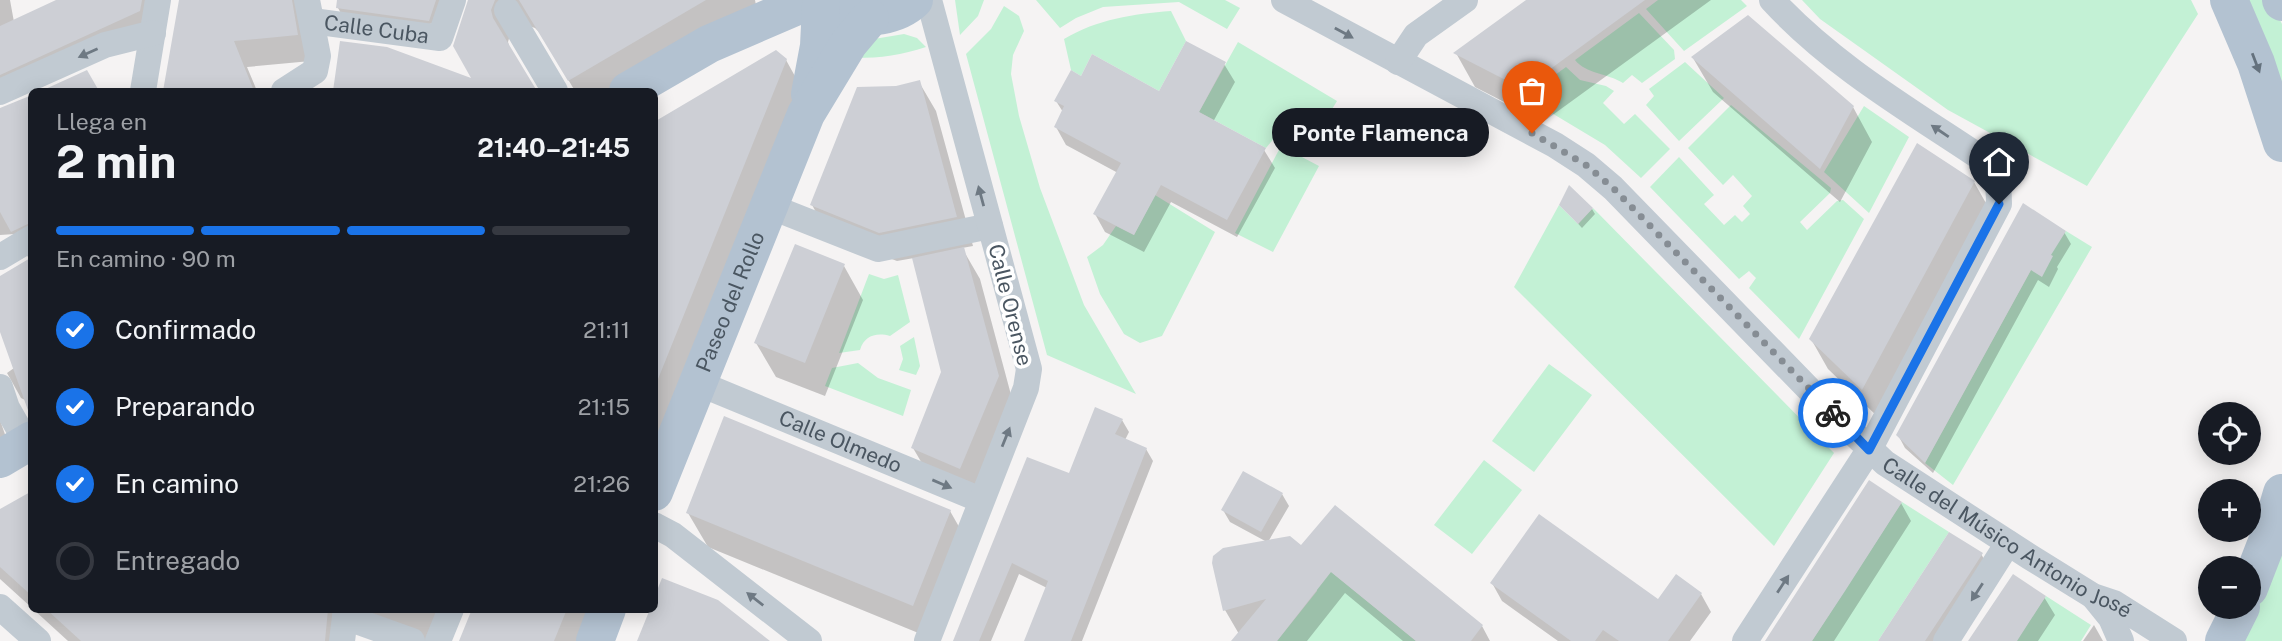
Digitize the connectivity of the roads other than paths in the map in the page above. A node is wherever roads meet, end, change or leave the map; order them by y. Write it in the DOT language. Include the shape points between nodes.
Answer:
graph roads {
  1 [pos="158,0"];
  2 [pos="453,0"];
  3 [pos="914,0"];
  4 [pos="929,0"];
  5 [pos="1284,0"];
  6 [pos="1465,0"];
  7 [pos="1772,0"];
  8 [pos="2229,0"];
  9 [pos="815,2"];
  10 [pos="767,7"];
  11 [pos="507,10"];
  12 [pos="310,11"];
  13 [pos="870,18"];
  14 [pos="153,33"];
  15 [pos="819,46"];
  16 [pos="1398,62"];
  17 [pos="144,88"];
  18 [pos="289,88"];
  19 [pos="553,88"];
  20 [pos="633,88"];
  21 [pos="0,92"];
  22 [pos="806,114"];
  23 [pos="2282,143"];
  24 [pos="769,206"];
  25 [pos="989,226"];
  26 [pos="28,240"];
  27 [pos="0,257"];
  28 [pos="698,383"];
  29 [pos="0,387"];
  30 [pos="19,447"];
  31 [pos="1869,450"];
  32 [pos="659,469"];
  33 [pos="2282,493"];
  34 [pos="981,500"];
  35 [pos="658,527"];
  36 [pos="2008,543"];
  37 [pos="2261,557"];
  38 [pos="2093,596"];
  39 [pos="0,607"];
  40 [pos="449,613"];
  41 [pos="606,613"];
  42 [pos="2235,619"];
  43 [pos="344,622"];
  44 [pos="38,641"];
  45 [pos="412,641"];
  46 [pos="438,641"];
  47 [pos="595,641"];
  48 [pos="808,641"];
  49 [pos="927,641"];
  50 [pos="1745,641"];
  51 [pos="1946,641"];
  52 [pos="2122,641"];
  53 [pos="2174,641"];
  54 [pos="2224,641"];
  1 -- 14 [label="street"];
  2 -- 12 [label="street, Calle Cuba" via="440,38"];
  3 -- 13 [label="main road"];
  25 -- 4 [label="street, Calle Orense, one-way"];
  5 -- 16 [label="street, Calle del Músico Antonio José, one-way"];
  6 -- 16 [label="street" via="1416,35"];
  31 -- 7 [label="street, one-way" via="1999,204 1999,188 1995,172 1978,156 1844,67"];
  8 -- 23 [label="main road, one-way" via="2256,62"];
  9 -- 10 [label="main road"];
  9 -- 13 [label="main road" via="845,15"];
  9 -- 15 [label="main road, Paseo del Rollo"];
  10 -- 15 [label="street" via="804,29"];
  10 -- 20 [label="main road"];
  11 -- 19 [label="street"];
  12 -- 18 [label="street" via="318,56 315,71"];
  13 -- 22 [label="main road, Paseo del Rollo" via="849,43"];
  14 -- 17 [label="street"];
  14 -- 21 [label="street, one-way" via="105,45"];
  15 -- 22 [label="main road, Paseo del Rollo"];
  16 -- 31 [label="street, Calle del Músico Antonio José" via="1586,165"];
  22 -- 24 [label="main road, Paseo del Rollo"];
  24 -- 25 [label="street" via="878,249"];
  24 -- 28 [label="main road, Paseo del Rollo"];
  34 -- 25 [label="street, Calle Orense, one-way" via="1026,388 1029,369"];
  26 -- 27 [label="street"];
  28 -- 32 [label="main road, Paseo del Rollo"];
  28 -- 34 [label="street, Calle Olmedo, one-way"];
  29 -- 30 [label="street"];
  31 -- 36 [label="street, Calle del Músico Antonio José"];
  50 -- 31 [label="street, one-way"];
  33 -- 37 [label="main road"];
  34 -- 49 [label="street, Calle Orense"];
  48 -- 35 [label="street, one-way"];
  36 -- 38 [label="street, Calle del Músico Antonio José"];
  36 -- 51 [label="street, one-way"];
  38 -- 52 [label="street"];
  38 -- 53 [label="street, Calle del Músico Antonio José" via="2114,603"];
  39 -- 44 [label="street"];
  40 -- 46 [label="street"];
  41 -- 47 [label="main road"];
  42 -- 54 [label="main road"];
  43 -- 45 [label="street"];
}
